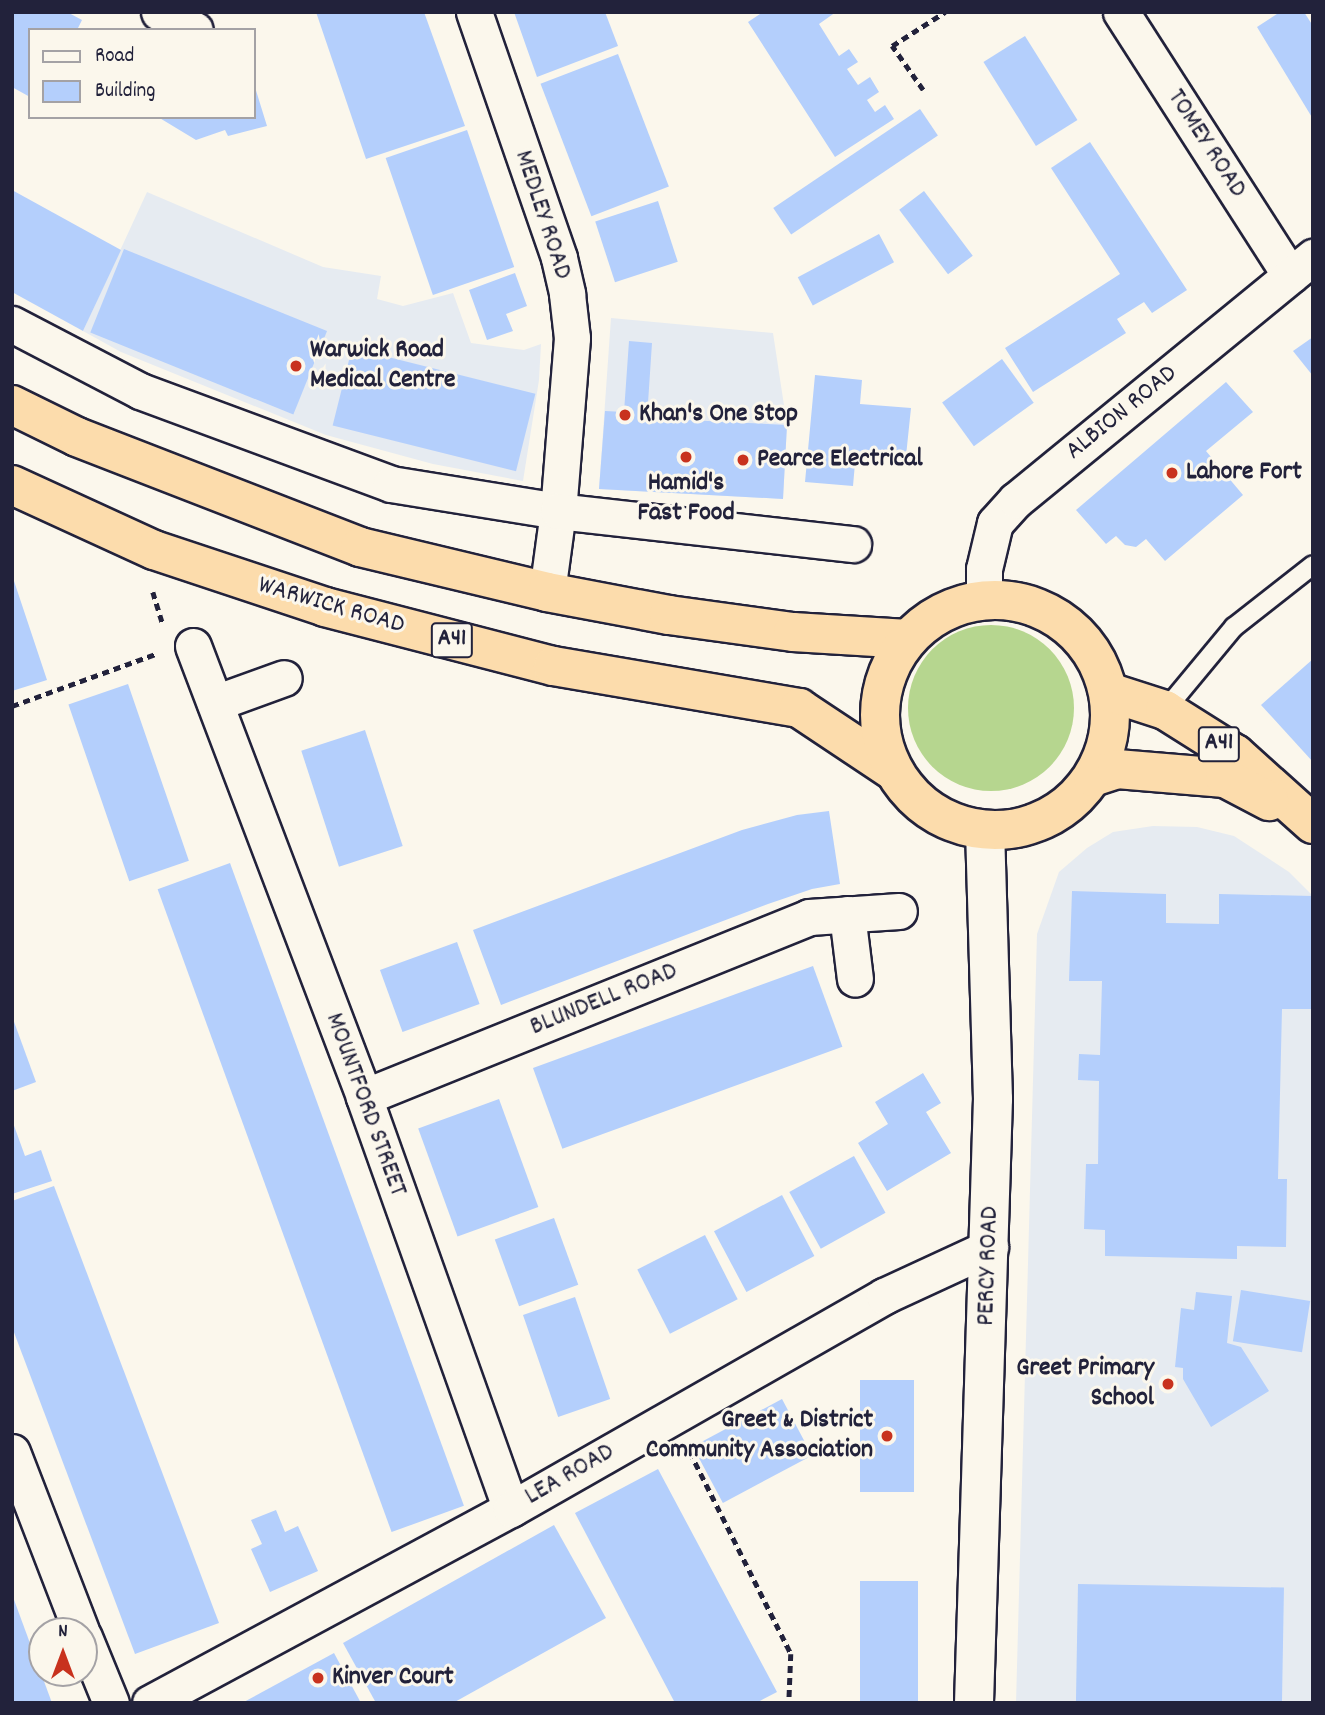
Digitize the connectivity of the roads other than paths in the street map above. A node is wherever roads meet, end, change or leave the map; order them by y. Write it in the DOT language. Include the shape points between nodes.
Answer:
graph roads {
  1 [pos="159,12"];
  2 [pos="474,12"];
  3 [pos="1121,12"];
  4 [pos="191,28"];
  5 [pos="1301,266"];
  6 [pos="12,324"];
  7 [pos="12,405"];
  8 [pos="12,485"];
  9 [pos="558,511"];
  10 [pos="853,544"];
  11 [pos="1313,565"];
  12 [pos="548,592"];
  13 [pos="984,599"];
  14 [pos="908,639"];
  15 [pos="180,641"];
  16 [pos="284,678"];
  17 [pos="1109,692"];
  18 [pos="215,703"];
  19 [pos="1166,710"];
  20 [pos="894,771"];
  21 [pos="1093,777"];
  22 [pos="1313,824"];
  23 [pos="985,830"];
  24 [pos="899,911"];
  25 [pos="847,914"];
  26 [pos="855,979"];
  27 [pos="363,1097"];
  28 [pos="990,1247"];
  29 [pos="12,1452"];
  30 [pos="511,1509"];
  31 [pos="76,1617"];
  32 [pos="98,1671"];
  33 [pos="111,1703"];
  34 [pos="150,1703"];
  35 [pos="974,1703"];
  1 -- 4 [label="street"];
  2 -- 9 [label="street, MEDLEY ROAD" via="559,258 567,294 572,338"];
  3 -- 5 [label="street, TOMEY ROAD"];
  5 -- 13 [label="street, ALBION ROAD" via="1016,500 995,523 984,569"];
  6 -- 9 [label="street" via="140,391 391,484"];
  7 -- 12 [label="highway" via="77,437 360,547"];
  8 -- 20 [label="highway, WARWICK ROAD / A41" via="154,550 325,607 553,666 799,708"];
  9 -- 10 [label="street"];
  9 -- 12 [label="street, MEDLEY ROAD"];
  11 -- 19 [label="lane" via="1234,628"];
  12 -- 14 [label="highway" via="793,632"];
  13 -- 14 [label="highway" via="931,618"];
  13 -- 17 [label="highway" via="1027,604 1069,625 1096,657"];
  14 -- 20 [label="highway" via="888,672 880,705 881,735"];
  15 -- 18 [label="street, MOUNTFORD STREET"];
  16 -- 18 [label="street"];
  17 -- 19 [label="highway, A41"];
  17 -- 21 [label="highway" via="1111,724"];
  18 -- 27 [label="street, MOUNTFORD STREET"];
  19 -- 22 [label="highway, A41" via="1235,754"];
  20 -- 23 [label="highway" via="917,800 936,814"];
  21 -- 22 [label="highway, A41" via="1117,769 1226,778"];
  21 -- 23 [label="highway" via="1054,815 1010,830"];
  23 -- 28 [label="street, PERCY ROAD" via="993,1099"];
  24 -- 25 [label="street, BLUNDELL ROAD"];
  25 -- 26 [label="street"];
  25 -- 27 [label="street, BLUNDELL ROAD" via="809,917"];
  27 -- 30 [label="street, MOUNTFORD STREET"];
  28 -- 30 [label="street, LEA ROAD" via="884,1296"];
  28 -- 35 [label="street, PERCY ROAD"];
  29 -- 31 [label="street"];
  30 -- 34 [label="street, LEA ROAD"];
  32 -- 33 [label="street"];
}
